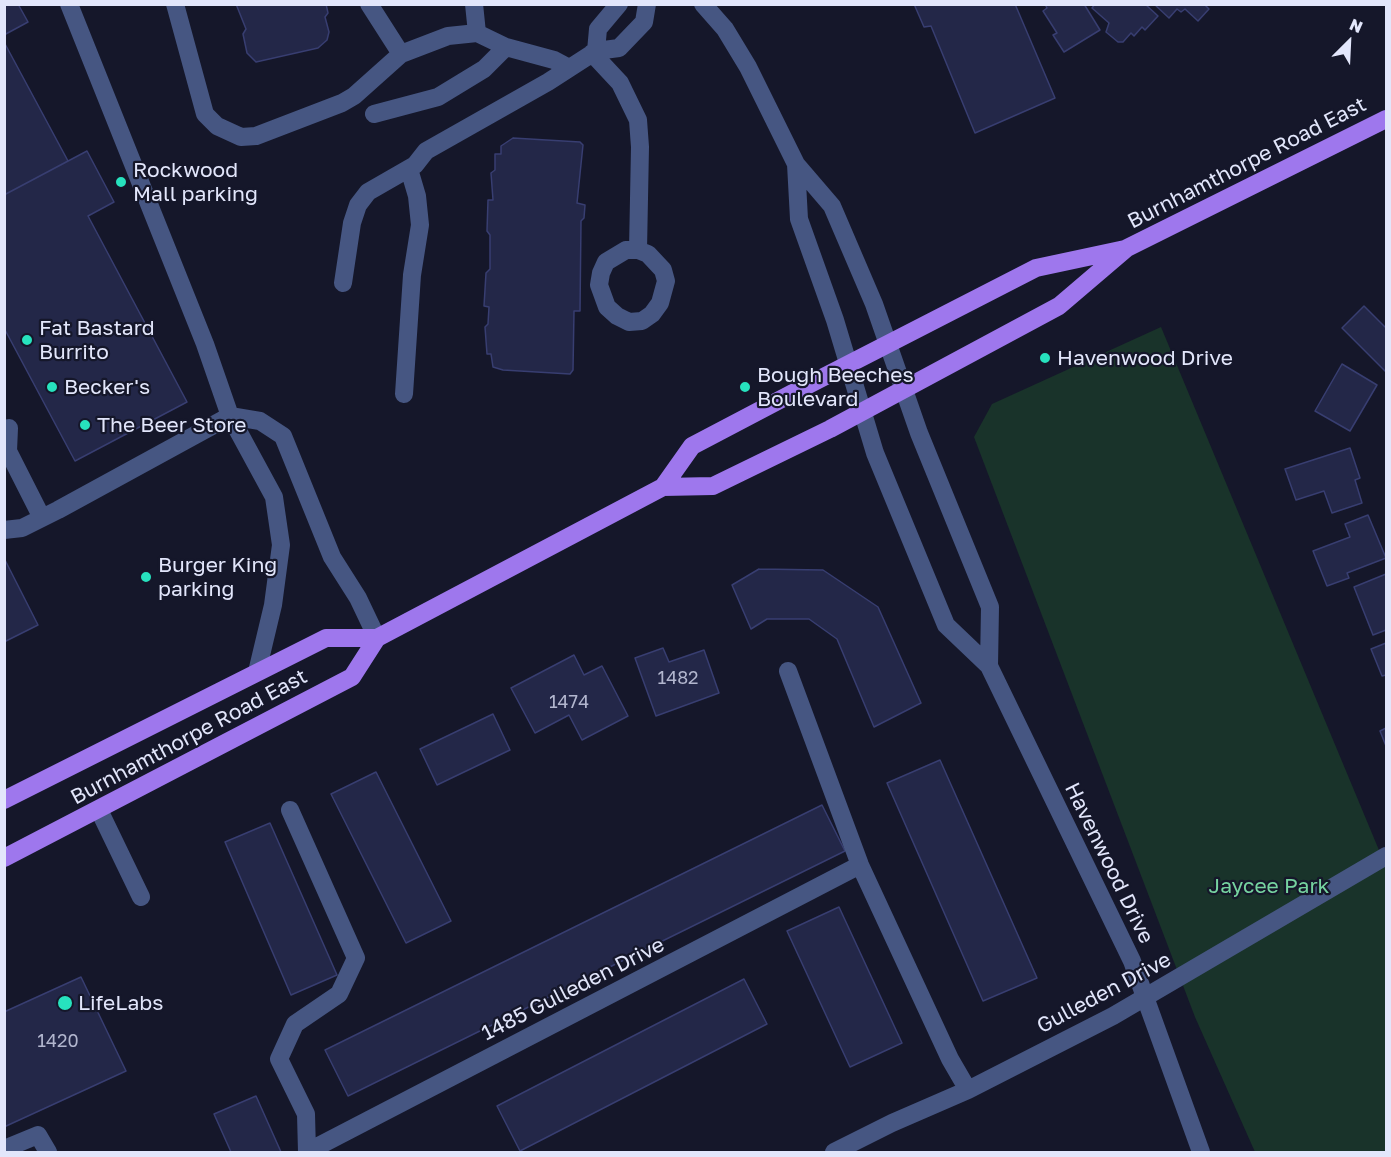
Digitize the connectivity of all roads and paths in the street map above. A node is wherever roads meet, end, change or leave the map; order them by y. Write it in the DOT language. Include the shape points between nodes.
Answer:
graph roads {
  1 [pos="69,4"];
  2 [pos="175,4"];
  3 [pos="369,4"];
  4 [pos="474,4"];
  5 [pos="619,4"];
  6 [pos="647,4"];
  7 [pos="704,4"];
  8 [pos="477,33"];
  9 [pos="506,47"];
  10 [pos="594,52"];
  11 [pos="401,54"];
  12 [pos="569,68"];
  13 [pos="374,114"];
  14 [pos="1386,119"];
  15 [pos="796,164"];
  16 [pos="409,169"];
  17 [pos="1127,248"];
  18 [pos="638,250"];
  19 [pos="343,283"];
  20 [pos="889,345"];
  21 [pos="849,364"];
  22 [pos="905,388"];
  23 [pos="404,394"];
  24 [pos="864,410"];
  25 [pos="230,416"];
  26 [pos="9,428"];
  27 [pos="6,452"];
  28 [pos="663,487"];
  29 [pos="42,518"];
  30 [pos="4,530"];
  31 [pos="377,638"];
  32 [pos="989,666"];
  33 [pos="788,671"];
  34 [pos="257,672"];
  35 [pos="4,800"];
  36 [pos="99,810"];
  37 [pos="290,810"];
  38 [pos="1386,856"];
  39 [pos="4,858"];
  40 [pos="861,865"];
  41 [pos="141,897"];
  42 [pos="1146,998"];
  43 [pos="968,1090"];
  44 [pos="4,1149"];
  45 [pos="48,1152"];
  46 [pos="307,1152"];
  47 [pos="834,1152"];
  48 [pos="1201,1152"];
  1 -- 25 [label="street"];
  2 -- 11 [label="street" via="205,114 217,126 241,137 256,136 348,99"];
  3 -- 11 [label="street"];
  4 -- 8 [label="street"];
  5 -- 10 [label="street" via="598,28"];
  6 -- 10 [label="street" via="644,22 619,48"];
  7 -- 15 [label="street" via="748,67"];
  8 -- 9 [label="street"];
  8 -- 11 [label="street" via="448,36"];
  9 -- 12 [label="street"];
  9 -- 13 [label="street" via="484,69 438,97"];
  10 -- 12 [label="street"];
  10 -- 18 [label="street" via="620,83 638,120"];
  12 -- 16 [label="street" via="426,151"];
  14 -- 17 [label="main road, Burnhamthorpe Road East"];
  15 -- 20 [label="street" via="832,206"];
  15 -- 21 [label="street" via="799,219"];
  16 -- 19 [label="street" via="368,192 358,206"];
  16 -- 23 [label="street" via="420,225 412,275"];
  17 -- 20 [label="main road, Burnhamthorpe Road East" via="1036,268"];
  17 -- 22 [label="main road, Burnhamthorpe Road East" via="1059,306"];
  20 -- 21 [label="main road, Burnhamthorpe Road East"];
  20 -- 22 [label="street"];
  21 -- 24 [label="street"];
  21 -- 28 [label="main road, Burnhamthorpe Road East" via="692,446"];
  22 -- 24 [label="main road, Burnhamthorpe Road East"];
  22 -- 32 [label="street, Havenwood Drive" via="919,433 990,607"];
  24 -- 28 [label="main road, Burnhamthorpe Road East" via="713,486"];
  24 -- 32 [label="street, Havenwood Drive" via="875,453 946,625"];
  25 -- 29 [label="street"];
  25 -- 31 [label="street" via="260,421 283,436 332,556"];
  25 -- 34 [label="street" via="274,497 281,544 273,605"];
  26 -- 27 [label="street"];
  27 -- 29 [label="street"];
  28 -- 31 [label="main road, Burnhamthorpe Road East"];
  29 -- 30 [label="street" via="22,528"];
  31 -- 34 [label="main road, Burnhamthorpe Road East" via="326,638"];
  31 -- 36 [label="main road, Burnhamthorpe Road East" via="352,677"];
  32 -- 42 [label="street, Havenwood Drive" via="1132,961"];
  33 -- 40 [label="street"];
  34 -- 35 [label="main road, Burnhamthorpe Road East"];
  36 -- 39 [label="main road, Burnhamthorpe Road East"];
  36 -- 41 [label="street"];
  37 -- 46 [label="street, 1485 Gulleden Drive" via="356,958 339,994 295,1024 279,1059 306,1113"];
  38 -- 42 [label="street, Gulleden Drive"];
  40 -- 43 [label="street"];
  40 -- 46 [label="street, 1485 Gulleden Drive"];
  42 -- 43 [label="street, Gulleden Drive"];
  42 -- 48 [label="street, Havenwood Drive"];
  43 -- 47 [label="street, Gulleden Drive"];
  44 -- 45 [label="street" via="38,1135"];
}
